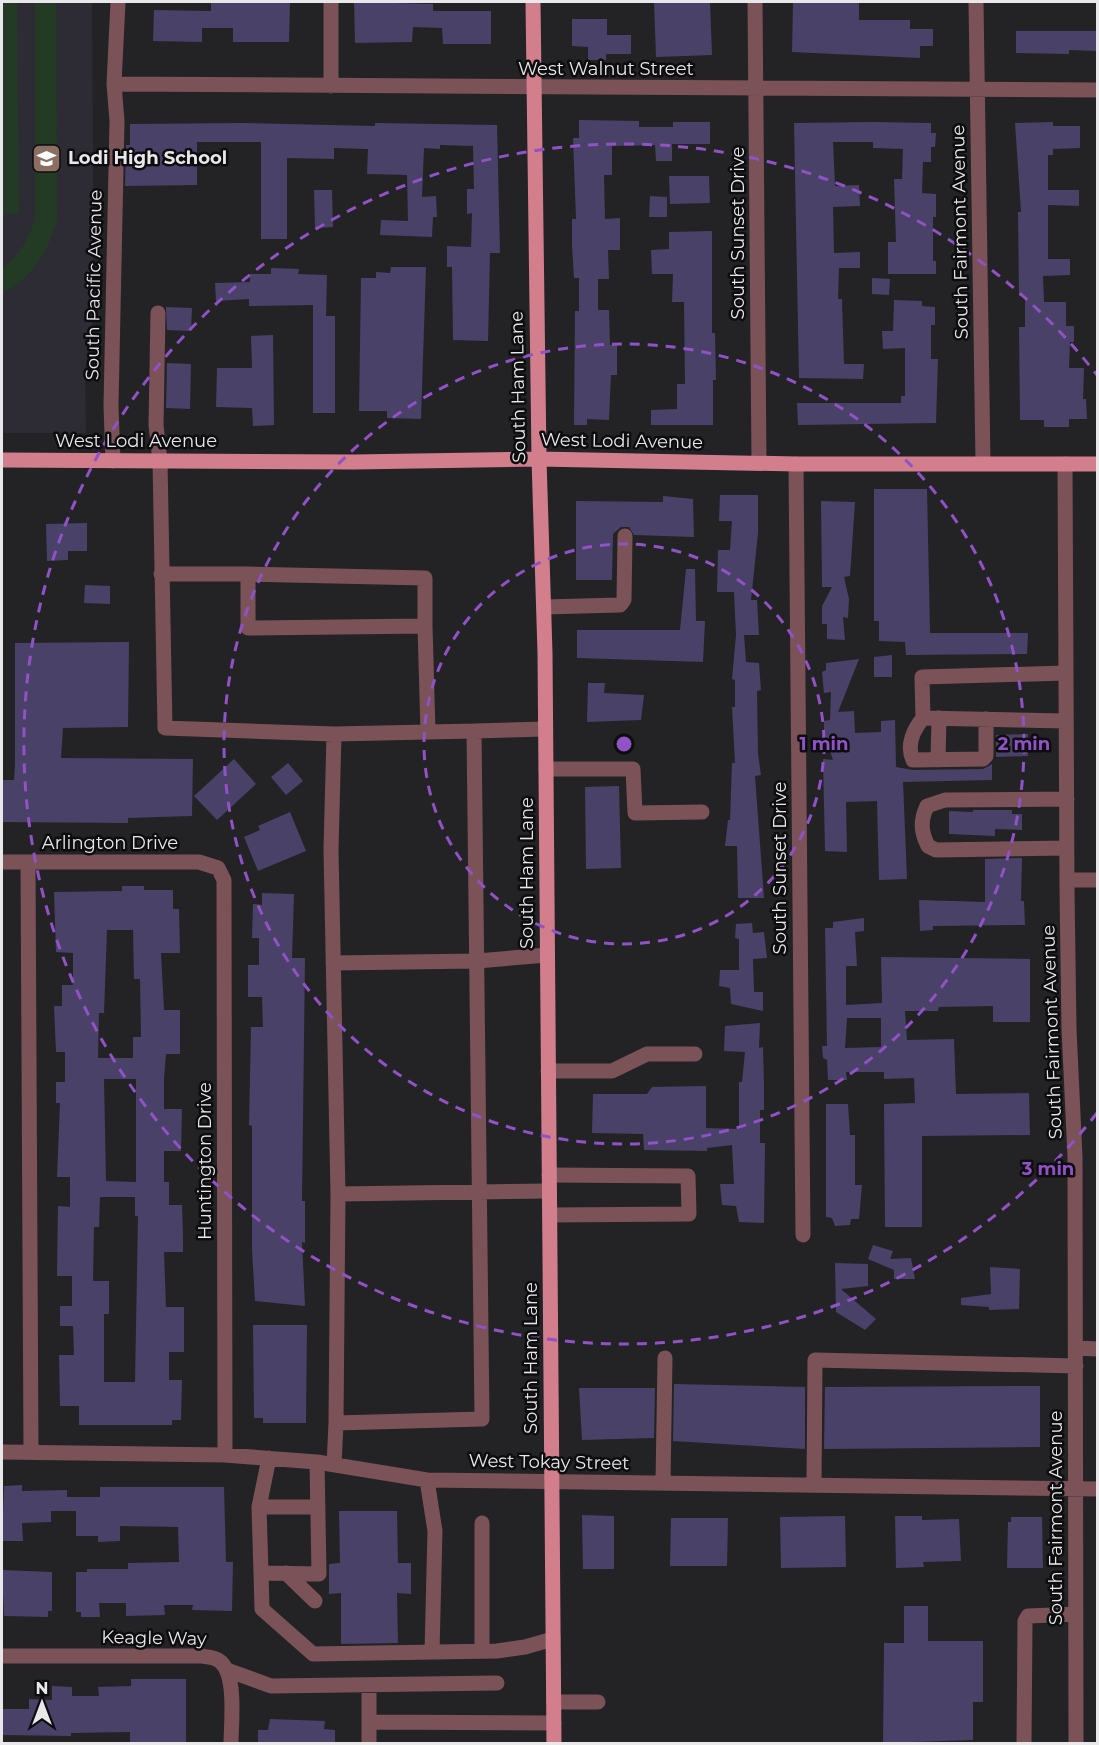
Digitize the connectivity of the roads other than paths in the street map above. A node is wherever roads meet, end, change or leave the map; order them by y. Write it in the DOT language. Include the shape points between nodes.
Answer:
graph roads {
  1 [pos="118,2"];
  2 [pos="331,2"];
  3 [pos="533,2"];
  4 [pos="755,2"];
  5 [pos="976,2"];
  6 [pos="114,84"];
  7 [pos="331,86"];
  8 [pos="532,88"];
  9 [pos="756,89"];
  10 [pos="977,89"];
  11 [pos="1098,90"];
  12 [pos="158,313"];
  13 [pos="539,459"];
  14 [pos="2,460"];
  15 [pos="112,461"];
  16 [pos="160,461"];
  17 [pos="983,463"];
  18 [pos="759,464"];
  19 [pos="796,464"];
  20 [pos="1065,464"];
  21 [pos="1098,464"];
  22 [pos="625,536"];
  23 [pos="161,574"];
  24 [pos="248,574"];
  25 [pos="544,607"];
  26 [pos="425,626"];
  27 [pos="1066,673"];
  28 [pos="923,717"];
  29 [pos="939,718"];
  30 [pos="986,719"];
  31 [pos="1066,721"];
  32 [pos="545,729"];
  33 [pos="474,731"];
  34 [pos="428,732"];
  35 [pos="334,734"];
  36 [pos="938,760"];
  37 [pos="546,769"];
  38 [pos="1067,799"];
  39 [pos="702,812"];
  40 [pos="1067,848"];
  41 [pos="2,862"];
  42 [pos="28,862"];
  43 [pos="218,868"];
  44 [pos="1067,880"];
  45 [pos="1098,880"];
  46 [pos="547,955"];
  47 [pos="477,961"];
  48 [pos="333,963"];
  49 [pos="695,1054"];
  50 [pos="548,1071"];
  51 [pos="549,1175"];
  52 [pos="549,1191"];
  53 [pos="479,1192"];
  54 [pos="338,1194"];
  55 [pos="550,1215"];
  56 [pos="803,1235"];
  57 [pos="1076,1348"];
  58 [pos="1098,1349"];
  59 [pos="665,1358"];
  60 [pos="1076,1366"];
  61 [pos="336,1423"];
  62 [pos="2,1452"];
  63 [pos="31,1452"];
  64 [pos="225,1455"];
  65 [pos="269,1458"];
  66 [pos="317,1462"];
  67 [pos="334,1465"];
  68 [pos="427,1480"];
  69 [pos="551,1482"];
  70 [pos="663,1483"];
  71 [pos="814,1485"];
  72 [pos="1076,1489"];
  73 [pos="1098,1489"];
  74 [pos="259,1507"];
  75 [pos="318,1507"];
  76 [pos="482,1523"];
  77 [pos="261,1573"];
  78 [pos="286,1573"];
  79 [pos="315,1601"];
  80 [pos="1076,1614"];
  81 [pos="553,1639"];
  82 [pos="489,1651"];
  83 [pos="432,1652"];
  84 [pos="2,1656"];
  85 [pos="227,1670"];
  86 [pos="497,1683"];
  87 [pos="369,1685"];
  88 [pos="554,1702"];
  89 [pos="598,1702"];
  90 [pos="369,1722"];
  91 [pos="554,1723"];
  92 [pos="231,1743"];
  93 [pos="369,1743"];
  94 [pos="554,1743"];
  95 [pos="1024,1743"];
  96 [pos="1076,1743"];
  1 -- 6 [label="street, South Pacific Avenue"];
  2 -- 7 [label="street"];
  3 -- 8 [label="main road, South Ham Lane"];
  4 -- 9 [label="street, South Sunset Drive"];
  5 -- 10 [label="street, South Fairmont Avenue"];
  6 -- 7 [label="street, West Walnut Street"];
  6 -- 15 [label="street, South Pacific Avenue" via="117,121"];
  7 -- 8 [label="street, West Walnut Street"];
  8 -- 9 [label="street, West Walnut Street"];
  8 -- 13 [label="main road, South Ham Lane"];
  9 -- 10 [label="street, West Walnut Street"];
  9 -- 18 [label="street, South Sunset Drive"];
  10 -- 11 [label="street, West Walnut Street"];
  10 -- 17 [label="street, South Fairmont Avenue"];
  12 -- 16 [label="street" via="156,425"];
  13 -- 16 [label="main road, West Lodi Avenue"];
  13 -- 18 [label="main road, West Lodi Avenue"];
  13 -- 25 [label="main road, South Ham Lane"];
  14 -- 15 [label="main road, West Lodi Avenue"];
  15 -- 16 [label="main road, West Lodi Avenue"];
  16 -- 23 [label="street"];
  17 -- 19 [label="main road, West Lodi Avenue"];
  17 -- 20 [label="main road, West Lodi Avenue"];
  18 -- 19 [label="main road, West Lodi Avenue"];
  19 -- 56 [label="street, South Sunset Drive"];
  20 -- 21 [label="main road, West Lodi Avenue"];
  20 -- 27 [label="street, South Fairmont Avenue"];
  22 -- 25 [label="street" via="624,600 620,605"];
  23 -- 24 [label="street"];
  23 -- 35 [label="street" via="165,728"];
  24 -- 26 [label="street" via="425,578"];
  24 -- 26 [label="street" via="248,628"];
  25 -- 32 [label="main road, South Ham Lane"];
  26 -- 34 [label="street"];
  27 -- 28 [label="street" via="922,677"];
  27 -- 31 [label="street, South Fairmont Avenue"];
  28 -- 29 [label="street"];
  28 -- 36 [label="street" via="914,730 911,754 914,760"];
  29 -- 30 [label="street"];
  29 -- 36 [label="street"];
  30 -- 31 [label="street"];
  30 -- 36 [label="street" via="983,759"];
  31 -- 38 [label="street, South Fairmont Avenue"];
  32 -- 33 [label="street"];
  32 -- 37 [label="main road, South Ham Lane"];
  33 -- 34 [label="street"];
  33 -- 47 [label="street"];
  34 -- 35 [label="street"];
  35 -- 48 [label="street"];
  37 -- 39 [label="street" via="633,769 635,813"];
  37 -- 46 [label="main road, South Ham Lane"];
  38 -- 40 [label="street, South Fairmont Avenue"];
  38 -- 40 [label="street" via="945,800 927,806 922,816 922,833 928,846 936,850"];
  40 -- 44 [label="street, South Fairmont Avenue"];
  41 -- 42 [label="street, Arlington Drive"];
  42 -- 43 [label="street, Arlington Drive" via="199,862"];
  42 -- 63 [label="street"];
  43 -- 64 [label="street, Huntington Drive" via="224,880"];
  44 -- 45 [label="street"];
  44 -- 57 [label="street, South Fairmont Avenue"];
  46 -- 47 [label="street"];
  46 -- 50 [label="main road, South Ham Lane"];
  47 -- 48 [label="street"];
  47 -- 53 [label="street"];
  48 -- 54 [label="street"];
  49 -- 50 [label="street" via="647,1054 612,1071"];
  50 -- 51 [label="main road, South Ham Lane"];
  51 -- 52 [label="main road, South Ham Lane"];
  51 -- 55 [label="street" via="688,1176 689,1214"];
  52 -- 53 [label="street"];
  52 -- 55 [label="main road, South Ham Lane"];
  53 -- 54 [label="street"];
  53 -- 61 [label="street" via="482,1419"];
  54 -- 61 [label="street"];
  55 -- 69 [label="main road, South Ham Lane"];
  57 -- 58 [label="street"];
  57 -- 60 [label="street, South Fairmont Avenue"];
  59 -- 70 [label="street"];
  60 -- 71 [label="street" via="815,1360"];
  60 -- 72 [label="street, South Fairmont Avenue"];
  61 -- 67 [label="street"];
  62 -- 63 [label="street, West Tokay Street"];
  63 -- 64 [label="street, West Tokay Street"];
  64 -- 65 [label="street, West Tokay Street"];
  65 -- 66 [label="street, West Tokay Street"];
  65 -- 74 [label="street"];
  66 -- 67 [label="street, West Tokay Street"];
  66 -- 75 [label="street"];
  67 -- 68 [label="street, West Tokay Street"];
  68 -- 69 [label="street, West Tokay Street"];
  68 -- 83 [label="street" via="435,1531"];
  69 -- 70 [label="street, West Tokay Street"];
  69 -- 81 [label="main road, South Ham Lane"];
  70 -- 71 [label="street, West Tokay Street"];
  71 -- 72 [label="street, West Tokay Street"];
  72 -- 73 [label="street, West Tokay Street"];
  72 -- 80 [label="street, South Fairmont Avenue"];
  74 -- 75 [label="street"];
  74 -- 77 [label="street"];
  75 -- 78 [label="street" via="319,1574"];
  76 -- 82 [label="street"];
  77 -- 78 [label="street"];
  77 -- 83 [label="street" via="262,1610 313,1654"];
  78 -- 79 [label="street"];
  80 -- 95 [label="street" via="1028,1616 1025,1621"];
  80 -- 96 [label="street, South Fairmont Avenue"];
  81 -- 82 [label="street"];
  81 -- 88 [label="main road, South Ham Lane"];
  82 -- 83 [label="street"];
  84 -- 85 [label="street, Keagle Way" via="202,1656 217,1659"];
  85 -- 87 [label="street, Keagle Way" via="271,1686"];
  85 -- 92 [label="street" via="231,1687"];
  86 -- 87 [label="street, Keagle Way"];
  87 -- 90 [label="street"];
  88 -- 89 [label="street"];
  88 -- 91 [label="main road, South Ham Lane"];
  90 -- 91 [label="street"];
  90 -- 93 [label="street"];
  91 -- 94 [label="main road, South Ham Lane"];
}
